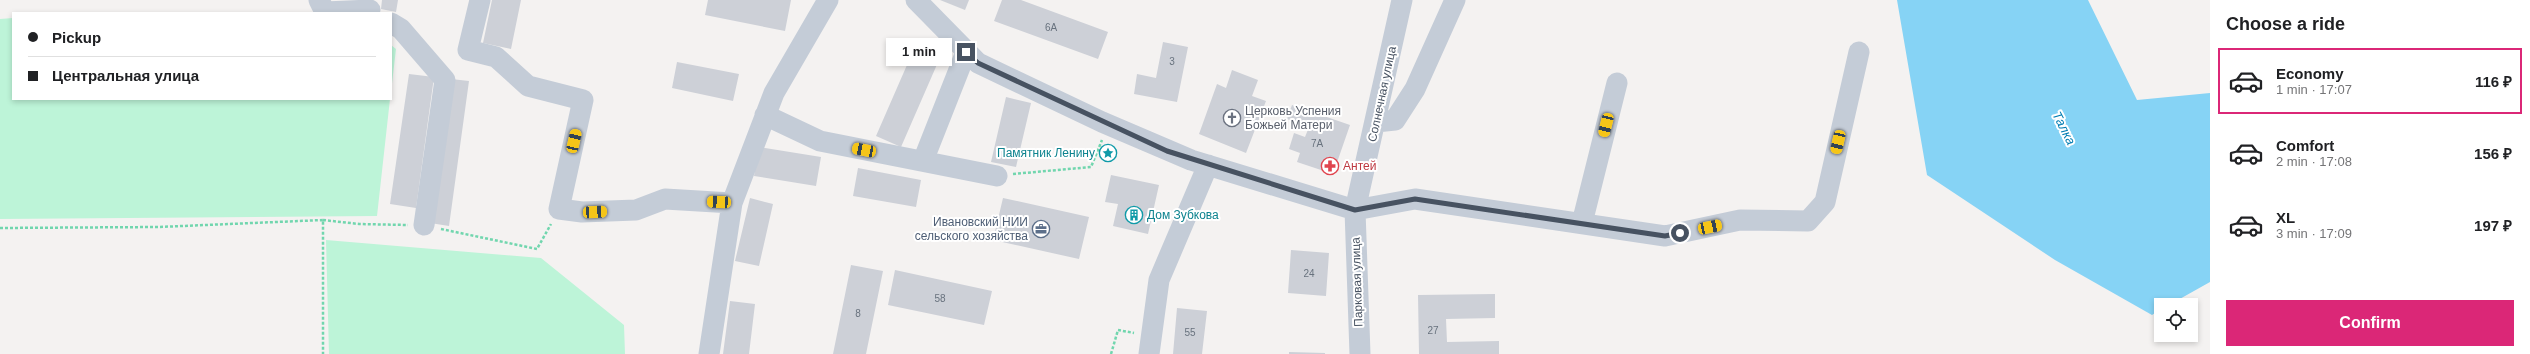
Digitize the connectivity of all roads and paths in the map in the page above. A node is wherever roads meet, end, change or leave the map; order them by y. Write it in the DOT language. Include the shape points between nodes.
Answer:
graph roads {
  1 [pos="319,0"];
  2 [pos="480,0"];
  3 [pos="828,0"];
  4 [pos="916,0"];
  5 [pos="1402,0"];
  6 [pos="1455,0"];
  7 [pos="372,8"];
  8 [pos="392,24"];
  9 [pos="966,52"];
  10 [pos="1859,52"];
  11 [pos="1617,83"];
  12 [pos="765,115"];
  13 [pos="1376,122"];
  14 [pos="1109,125"];
  15 [pos="924,161"];
  16 [pos="1208,165"];
  17 [pos="997,176"];
  18 [pos="732,203"];
  19 [pos="559,209"];
  20 [pos="1355,210"];
  21 [pos="323,220"];
  22 [pos="1582,223"];
  23 [pos="424,225"];
  24 [pos="0,228"];
  25 [pos="323,354"];
  26 [pos="709,354"];
  27 [pos="1149,354"];
  28 [pos="1360,354"];
  1 -- 7 [label="street" via="324,12"];
  2 -- 19 [label="street" via="468,50 496,57 528,86 583,100"];
  3 -- 12 [label="street" via="774,93"];
  4 -- 9 [label="street"];
  5 -- 13 [label="street, Солнечная улица"];
  6 -- 13 [label="street" via="1415,89 1396,120"];
  8 -- 23 [label="street" via="401,29 444,80"];
  9 -- 14 [label="street" via="978,63"];
  9 -- 15 [label="street"];
  10 -- 22 [label="street" via="1825,202 1808,221 1740,220 1665,236"];
  11 -- 22 [label="street"];
  12 -- 15 [label="street" via="820,141"];
  12 -- 18 [label="street"];
  13 -- 20 [label="street, Солнечная улица"];
  14 -- 16 [label="street" via="1167,151"];
  14 -- 17 [label="path" via="1091,167"];
  15 -- 17 [label="street"];
  16 -- 20 [label="street"];
  16 -- 27 [label="street" via="1159,280"];
  18 -- 19 [label="street" via="665,199 636,210 582,212"];
  18 -- 26 [label="street"];
  19 -- 23 [label="path" via="537,249"];
  20 -- 22 [label="street" via="1415,199"];
  20 -- 28 [label="street, Парковая улица"];
  21 -- 23 [label="path" via="359,224"];
  21 -- 24 [label="path" via="159,227"];
  21 -- 25 [label="path"];
}
